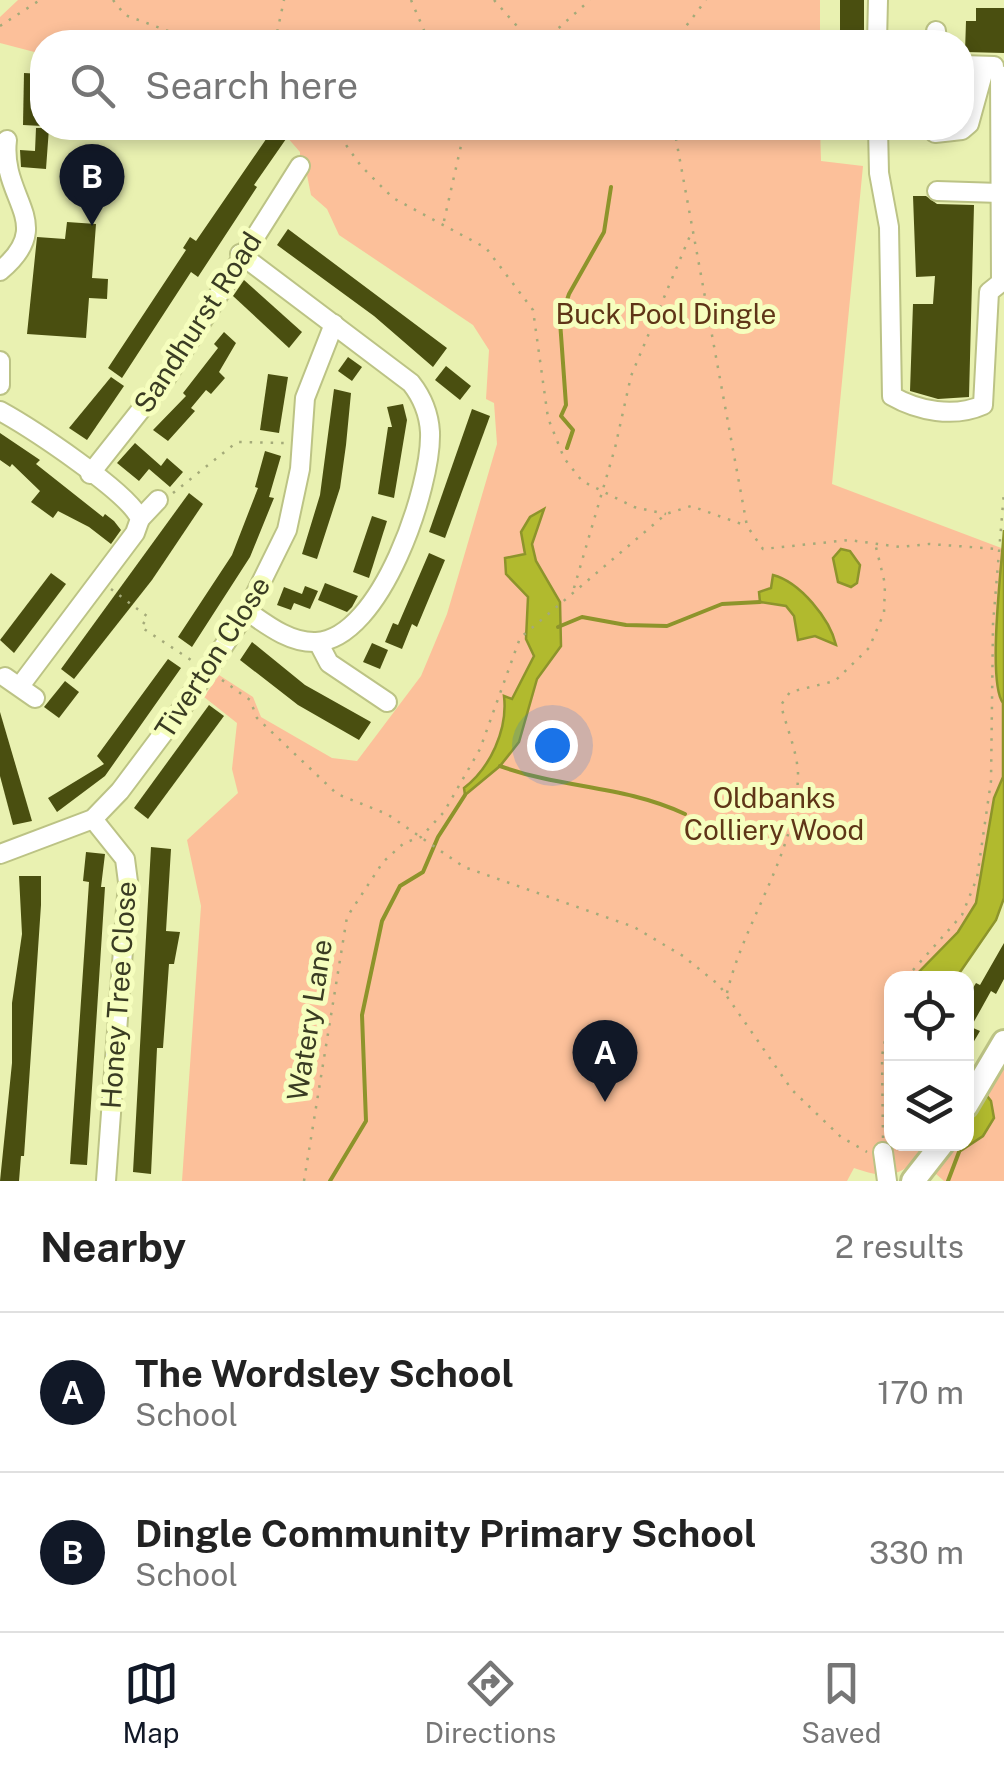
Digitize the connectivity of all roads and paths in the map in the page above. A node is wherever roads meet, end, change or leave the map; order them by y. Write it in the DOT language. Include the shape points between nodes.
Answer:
graph roads {
  1 [pos="40,0"];
  2 [pos="113,0"];
  3 [pos="284,0"];
  4 [pos="411,0"];
  5 [pos="494,0"];
  6 [pos="590,0"];
  7 [pos="706,0"];
  8 [pos="878,0"];
  9 [pos="0,26"];
  10 [pos="166,30"];
  11 [pos="278,30"];
  12 [pos="424,30"];
  13 [pos="520,30"];
  14 [pos="556,30"];
  15 [pos="683,30"];
  16 [pos="878,30"];
  17 [pos="996,69"];
  18 [pos="974,112"];
  19 [pos="7,140"];
  20 [pos="343,140"];
  21 [pos="462,140"];
  22 [pos="675,140"];
  23 [pos="878,140"];
  24 [pos="300,166"];
  25 [pos="937,190"];
  26 [pos="1000,193"];
  27 [pos="443,223"];
  28 [pos="693,228"];
  29 [pos="240,254"];
  30 [pos="0,271"];
  31 [pos="1002,280"];
  32 [pos="334,324"];
  33 [pos="0,361"];
  34 [pos="0,385"];
  35 [pos="0,411"];
  36 [pos="302,444"];
  37 [pos="90,474"];
  38 [pos="602,493"];
  39 [pos="1004,496"];
  40 [pos="158,500"];
  41 [pos="666,514"];
  42 [pos="140,520"];
  43 [pos="747,526"];
  44 [pos="875,544"];
  45 [pos="998,549"];
  46 [pos="100,580"];
  47 [pos="573,589"];
  48 [pos="247,611"];
  49 [pos="318,642"];
  50 [pos="188,658"];
  51 [pos="208,671"];
  52 [pos="20,687"];
  53 [pos="385,695"];
  54 [pos="93,819"];
  55 [pos="420,837"];
  56 [pos="0,854"];
  57 [pos="912,971"];
  58 [pos="727,995"];
  59 [pos="1004,1042"];
  60 [pos="884,1046"];
  61 [pos="974,1093"];
  62 [pos="937,1151"];
  63 [pos="883,1152"];
  64 [pos="918,1179"];
  65 [pos="106,1181"];
  66 [pos="304,1181"];
  67 [pos="887,1181"];
  1 -- 9 [label="path"];
  2 -- 10 [label="path" via="124,14"];
  3 -- 11 [label="path"];
  4 -- 12 [label="path"];
  5 -- 13 [label="path"];
  6 -- 14 [label="path"];
  7 -- 15 [label="path"];
  8 -- 16 [label="street"];
  17 -- 18 [label="street"];
  17 -- 26 [label="street"];
  19 -- 30 [label="street" via="2,177 26,236 21,254"];
  20 -- 27 [label="path" via="393,198"];
  21 -- 27 [label="path"];
  22 -- 28 [label="path"];
  23 -- 31 [label="street" via="890,241 892,396 938,411 982,405 989,292"];
  24 -- 29 [label="street, Sandhurst Road"];
  25 -- 26 [label="street"];
  26 -- 31 [label="street"];
  27 -- 38 [label="path" via="486,248 533,310 553,432 582,481"];
  28 -- 38 [label="path" via="631,376"];
  28 -- 43 [label="path"];
  29 -- 32 [label="street"];
  29 -- 37 [label="street, Sandhurst Road" via="166,378"];
  32 -- 36 [label="street, Tiverton Close" via="310,379"];
  32 -- 49 [label="street" via="418,391 430,447 377,601 351,628"];
  33 -- 34 [label="street"];
  35 -- 37 [label="street"];
  36 -- 40 [label="path" via="236,442 184,480 165,503"];
  36 -- 48 [label="street, Tiverton Close" via="287,530"];
  37 -- 42 [label="street"];
  38 -- 41 [label="path"];
  38 -- 47 [label="path"];
  39 -- 45 [label="path"];
  40 -- 42 [label="street"];
  41 -- 43 [label="path" via="690,506"];
  41 -- 47 [label="path, Watery Lane"];
  42 -- 46 [label="street"];
  43 -- 44 [label="path" via="763,549 848,540"];
  44 -- 45 [label="path"];
  44 -- 58 [label="path" via="884,614 869,648 835,681 790,692 781,705 798,770 794,804"];
  45 -- 57 [label="path" via="991,781 977,878 962,915"];
  46 -- 50 [label="path" via="148,617 141,628"];
  46 -- 52 [label="street"];
  47 -- 55 [label="path, Watery Lane" via="520,638 480,749 444,812"];
  48 -- 49 [label="street" via="277,631"];
  48 -- 51 [label="street, Tiverton Close"];
  49 -- 53 [label="street" via="328,663"];
  51 -- 54 [label="street, Tiverton Close"];
  51 -- 55 [label="path" via="250,700 257,718 337,794 387,814"];
  54 -- 56 [label="street, Tiverton Close"];
  54 -- 65 [label="street, Honey Tree Close" via="124,859 128,882"];
  55 -- 58 [label="path" via="464,868 634,927 684,956"];
  55 -- 66 [label="path, Watery Lane" via="382,862 347,918"];
  58 -- 63 [label="path" via="792,1090 841,1137 870,1154"];
  59 -- 61 [label="main road"];
  60 -- 63 [label="path"];
  62 -- 64 [label="main road"];
  63 -- 67 [label="street"];
}
